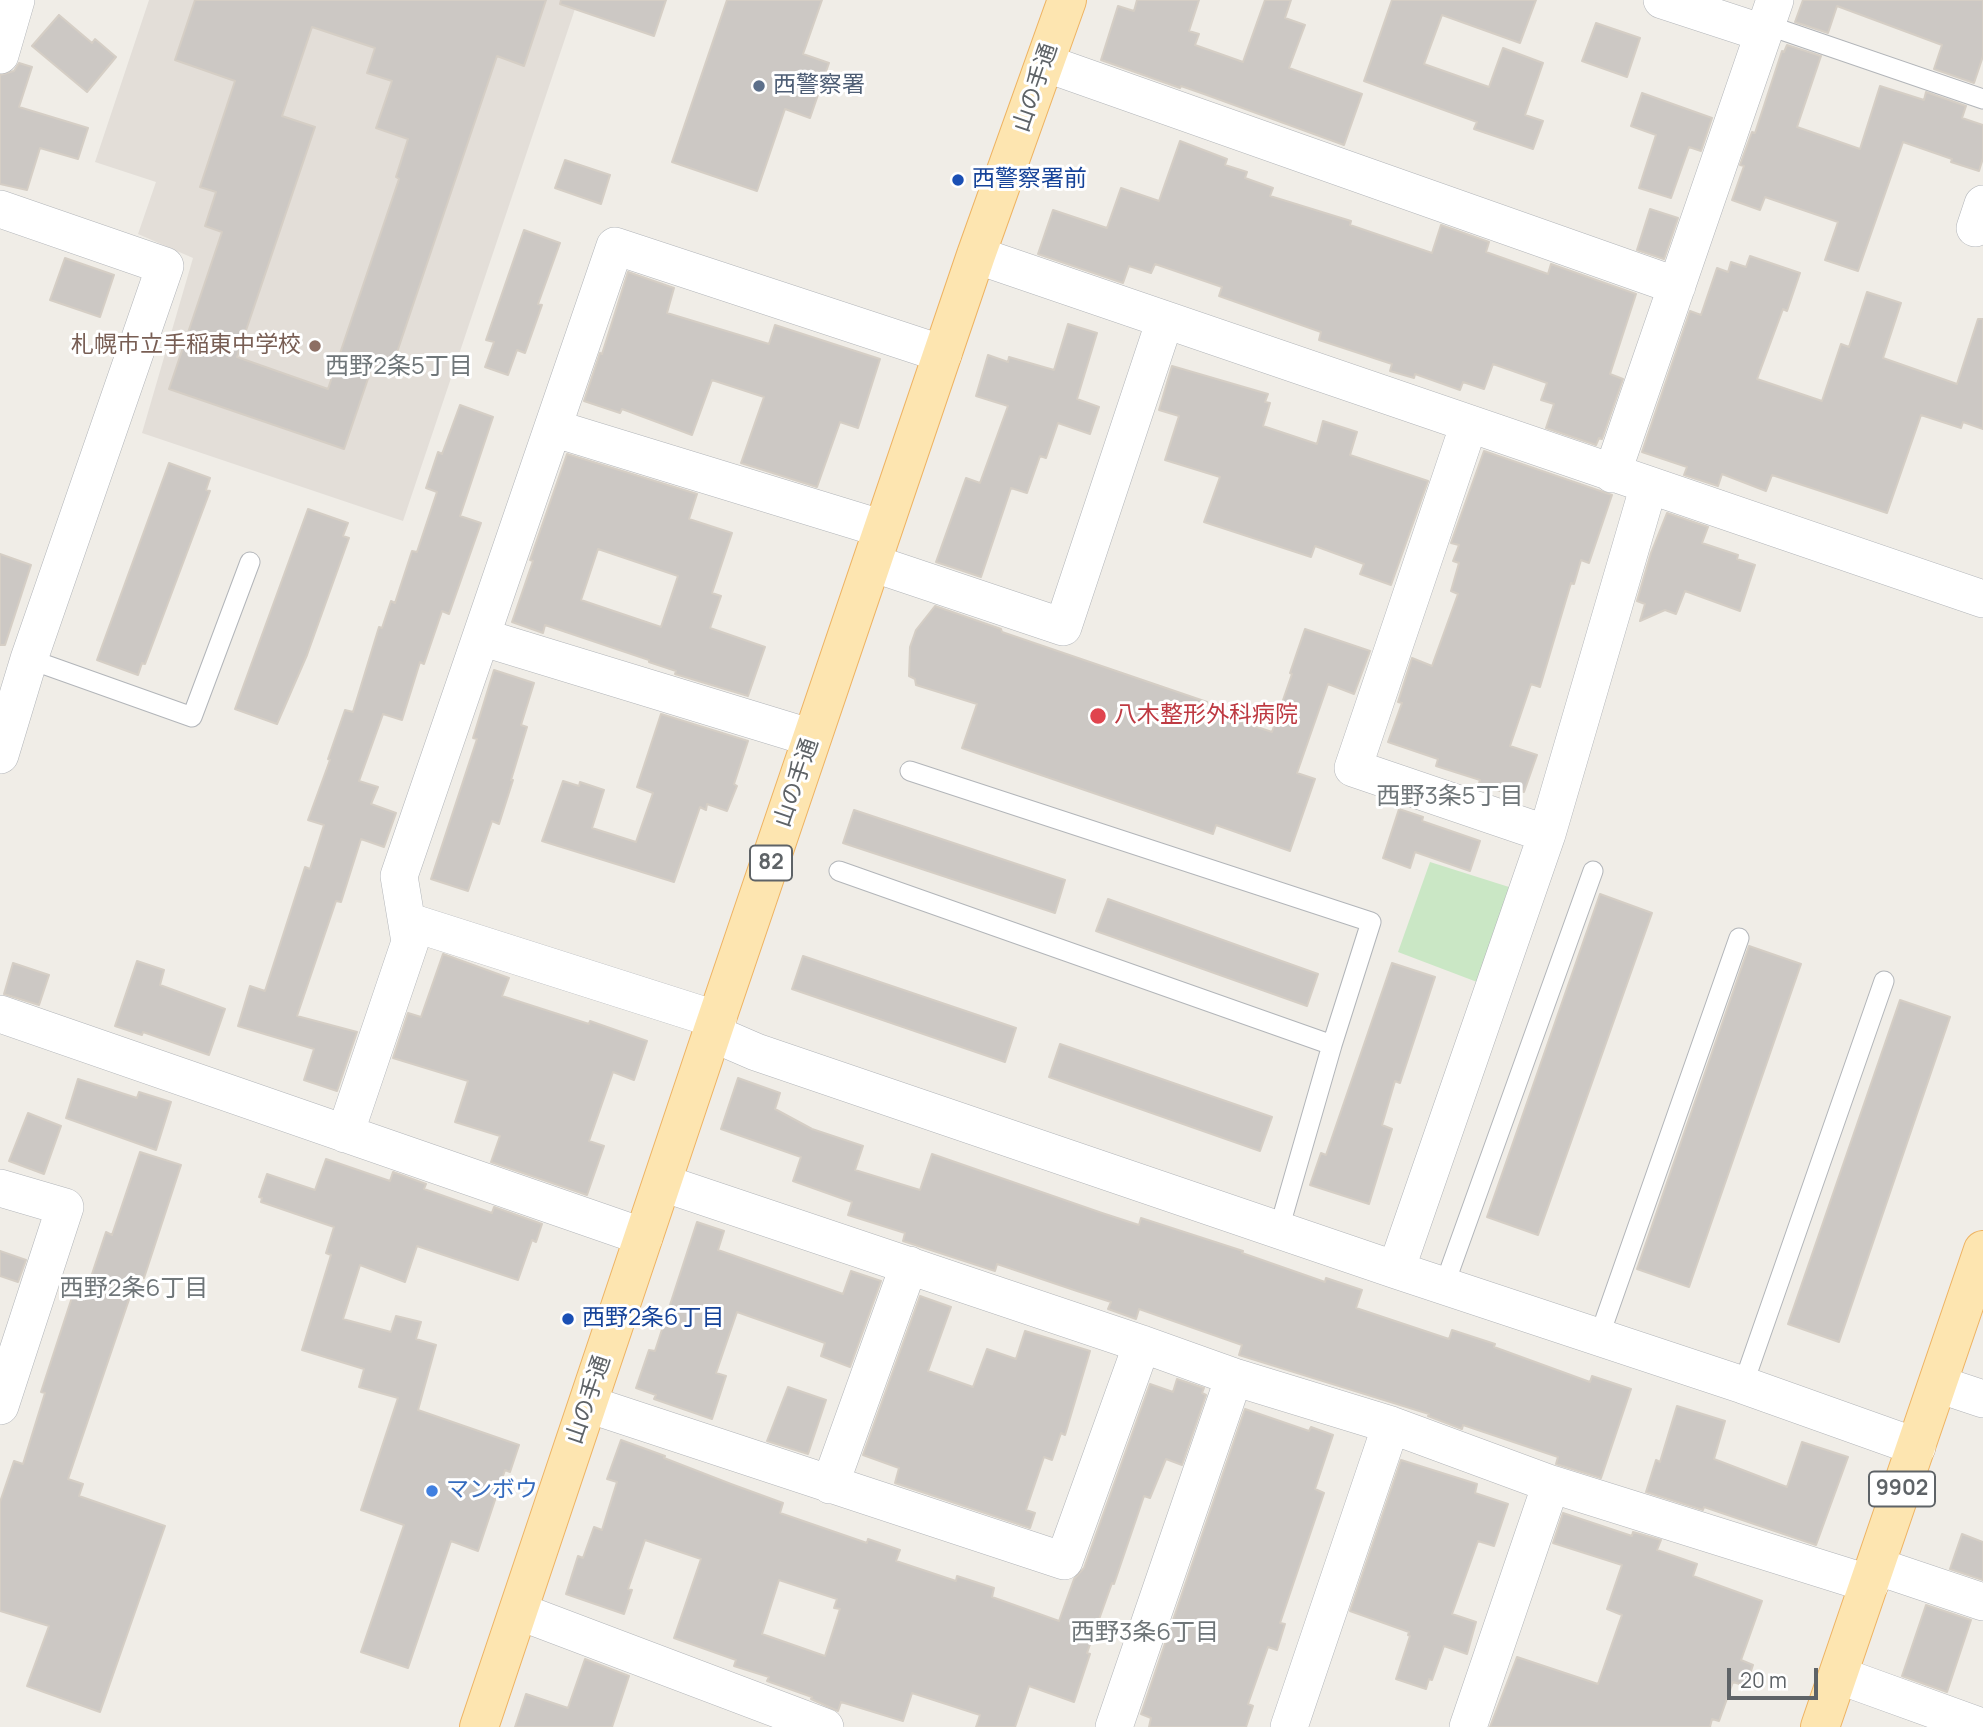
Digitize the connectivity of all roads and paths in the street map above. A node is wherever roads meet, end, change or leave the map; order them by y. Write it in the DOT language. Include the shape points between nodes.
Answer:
graph roads {
  1 [pos="16,0"];
  2 [pos="1065,0"];
  3 [pos="1662,0"];
  4 [pos="1768,19"];
  5 [pos="0,55"];
  6 [pos="1045,62"];
  7 [pos="1983,99"];
  8 [pos="0,209"];
  9 [pos="976,256"];
  10 [pos="1677,286"];
  11 [pos="1165,320"];
  12 [pos="943,354"];
  13 [pos="1469,424"];
  14 [pos="553,428"];
  15 [pos="1612,474"];
  16 [pos="1649,485"];
  17 [pos="878,546"];
  18 [pos="250,562"];
  19 [pos="1983,600"];
  20 [pos="481,637"];
  21 [pos="29,659"];
  22 [pos="813,738"];
  23 [pos="0,755"];
  24 [pos="910,771"];
  25 [pos="1547,834"];
  26 [pos="1593,870"];
  27 [pos="839,871"];
  28 [pos="407,921"];
  29 [pos="1739,938"];
  30 [pos="1884,981"];
  31 [pos="0,1014"];
  32 [pos="715,1027"];
  33 [pos="1332,1045"];
  34 [pos="345,1134"];
  35 [pos="663,1183"];
  36 [pos="0,1188"];
  37 [pos="1279,1229"];
  38 [pos="644,1237"];
  39 [pos="1983,1250"];
  40 [pos="909,1265"];
  41 [pos="1395,1270"];
  42 [pos="1444,1286"];
  43 [pos="1599,1337"];
  44 [pos="1142,1344"];
  45 [pos="1234,1377"];
  46 [pos="1938,1384"];
  47 [pos="1742,1385"];
  48 [pos="1983,1399"];
  49 [pos="588,1404"];
  50 [pos="0,1406"];
  51 [pos="1391,1425"];
  52 [pos="1917,1447"];
  53 [pos="1551,1484"];
  54 [pos="830,1485"];
  55 [pos="1873,1575"];
  56 [pos="1983,1602"];
  57 [pos="518,1611"];
  58 [pos="1838,1675"];
  59 [pos="479,1727"];
  60 [pos="825,1727"];
  61 [pos="1114,1727"];
  62 [pos="1289,1727"];
  63 [pos="1468,1727"];
  64 [pos="1820,1727"];
  65 [pos="1982,1727"];
  1 -- 5 [label="street"];
  2 -- 6 [label="main road, 山の手通 / 82"];
  3 -- 4 [label="street"];
  4 -- 7 [label="lane"];
  4 -- 10 [label="street"];
  6 -- 9 [label="main road, 山の手通 / 82"];
  6 -- 10 [label="street"];
  8 -- 21 [label="street" via="165,266"];
  9 -- 11 [label="street"];
  9 -- 12 [label="main road, 山の手通 / 82"];
  10 -- 15 [label="street"];
  11 -- 13 [label="street"];
  11 -- 17 [label="street" via="1063,627"];
  12 -- 14 [label="street" via="615,246"];
  12 -- 17 [label="main road, 山の手通 / 82"];
  13 -- 15 [label="street"];
  13 -- 25 [label="street" via="1353,768"];
  14 -- 17 [label="street"];
  14 -- 20 [label="street"];
  15 -- 16 [label="street"];
  16 -- 19 [label="street"];
  16 -- 25 [label="street"];
  17 -- 22 [label="main road, 山の手通 / 82"];
  18 -- 21 [label="lane" via="192,717"];
  20 -- 22 [label="street"];
  20 -- 28 [label="street" via="399,876"];
  21 -- 23 [label="street"];
  22 -- 32 [label="main road, 山の手通 / 82"];
  24 -- 33 [label="lane" via="1371,922"];
  25 -- 41 [label="street"];
  26 -- 42 [label="lane"];
  27 -- 33 [label="lane"];
  28 -- 32 [label="street"];
  28 -- 34 [label="street" via="410,942"];
  29 -- 43 [label="lane"];
  30 -- 47 [label="lane"];
  31 -- 34 [label="street"];
  32 -- 35 [label="main road, 山の手通 / 82"];
  32 -- 37 [label="street" via="756,1052"];
  33 -- 37 [label="lane"];
  34 -- 38 [label="street"];
  35 -- 38 [label="main road, 山の手通 / 82"];
  35 -- 40 [label="street"];
  36 -- 50 [label="street" via="65,1208"];
  37 -- 41 [label="street"];
  38 -- 49 [label="main road, 山の手通 / 82"];
  39 -- 46 [label="main road, 9902"];
  40 -- 44 [label="street"];
  40 -- 54 [label="street"];
  41 -- 42 [label="street"];
  42 -- 43 [label="street"];
  43 -- 47 [label="street"];
  44 -- 45 [label="street"];
  44 -- 54 [label="street" via="1064,1561"];
  45 -- 51 [label="street"];
  45 -- 61 [label="street"];
  46 -- 48 [label="street"];
  46 -- 52 [label="main road, 9902"];
  47 -- 52 [label="street"];
  49 -- 54 [label="street"];
  49 -- 57 [label="main road, 山の手通 / 82"];
  51 -- 53 [label="street"];
  51 -- 62 [label="street"];
  52 -- 55 [label="main road, 9902"];
  53 -- 55 [label="street"];
  53 -- 63 [label="street"];
  55 -- 56 [label="street"];
  55 -- 58 [label="main road, 9902"];
  57 -- 59 [label="main road, 山の手通 / 82"];
  57 -- 60 [label="street"];
  58 -- 64 [label="main road, 9902"];
  58 -- 65 [label="street"];
}
